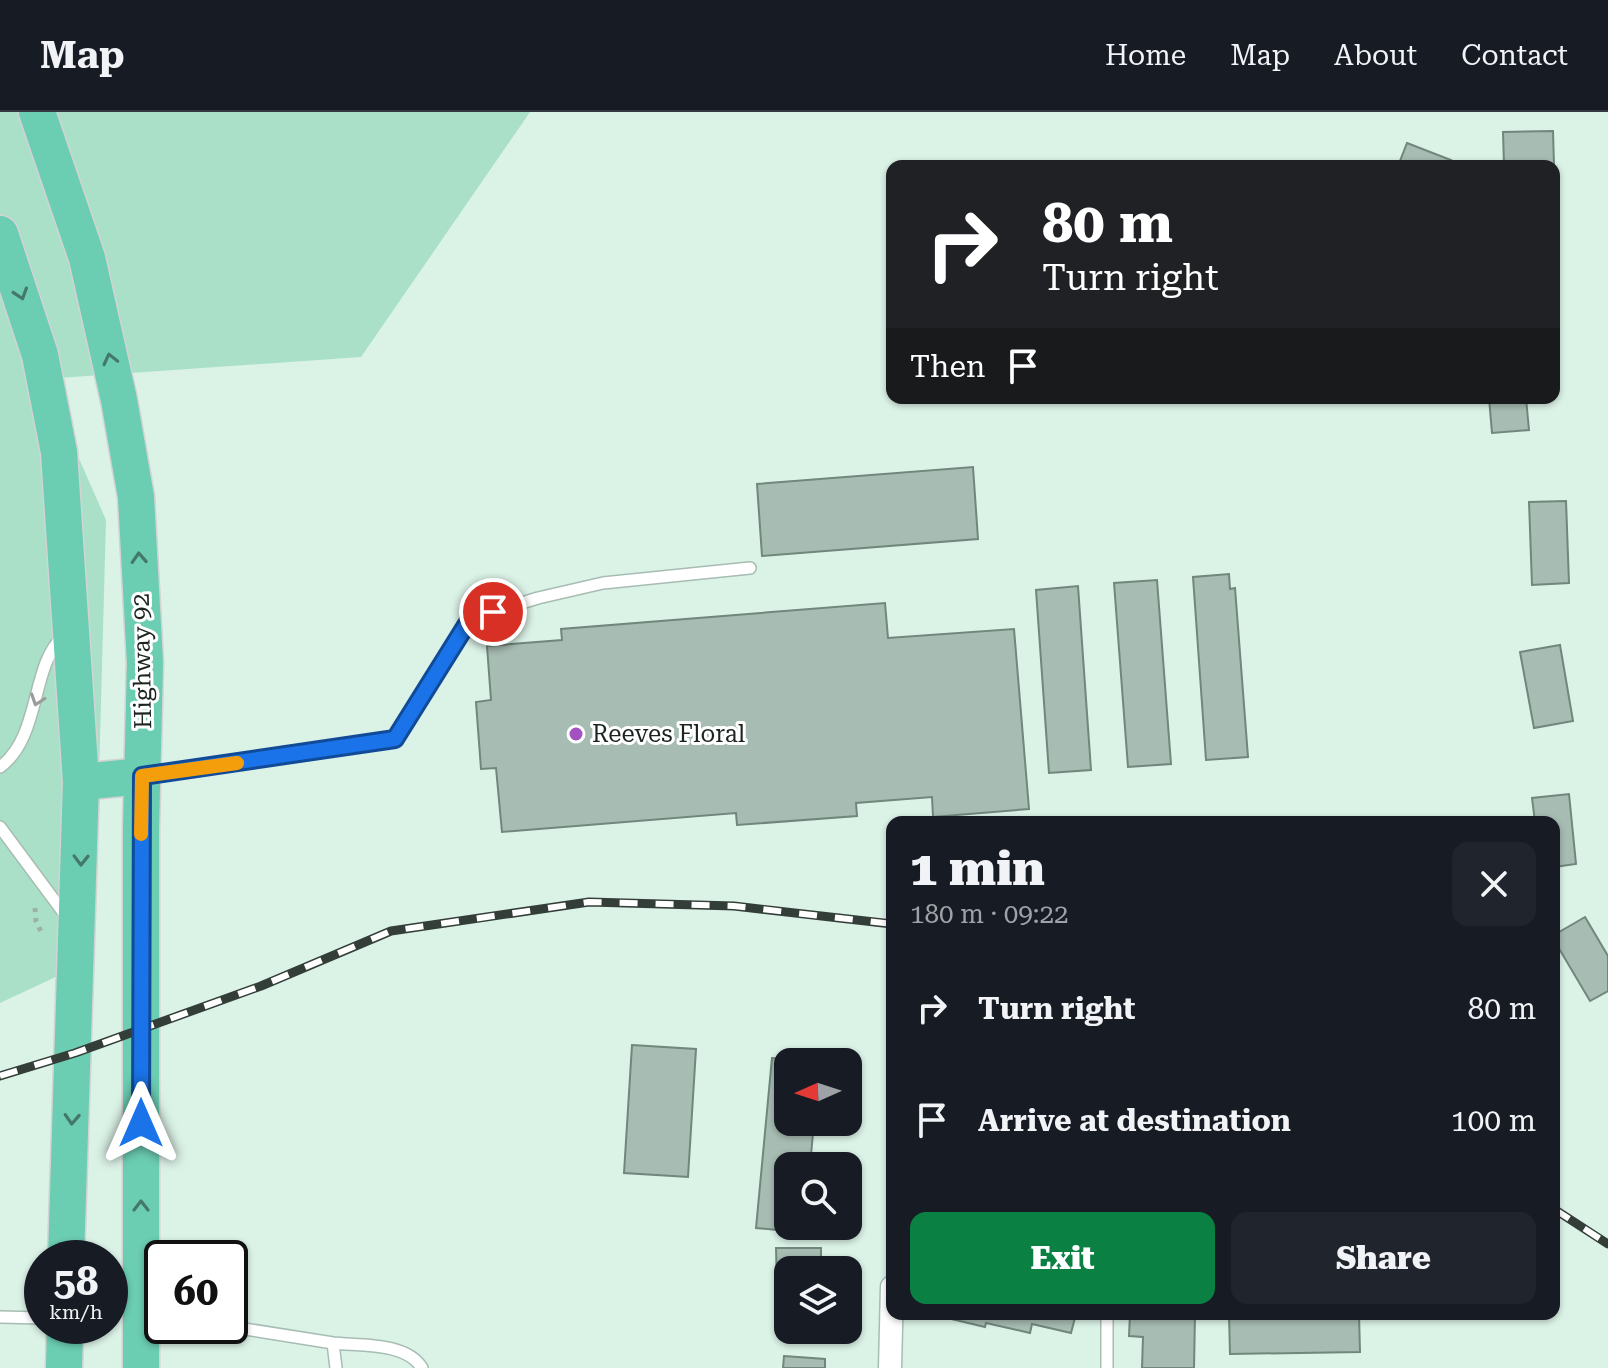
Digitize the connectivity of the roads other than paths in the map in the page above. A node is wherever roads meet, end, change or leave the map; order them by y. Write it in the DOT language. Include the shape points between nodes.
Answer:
graph roads {
  1 [pos="37,112"];
  2 [pos="0,234"];
  3 [pos="750,568"];
  4 [pos="69,633"];
  5 [pos="0,767"];
  6 [pos="142,776"];
  7 [pos="81,782"];
  8 [pos="0,827"];
  9 [pos="79,933"];
  10 [pos="67,1240"];
  11 [pos="0,1317"];
  12 [pos="24,1318"];
  13 [pos="891,1320"];
  14 [pos="1107,1320"];
  15 [pos="248,1329"];
  16 [pos="333,1343"];
  17 [pos="65,1344"];
  18 [pos="64,1368"];
  19 [pos="141,1368"];
  20 [pos="336,1368"];
  21 [pos="422,1368"];
  22 [pos="890,1368"];
  23 [pos="1107,1368"];
  6 -- 1 [label="main road, Highway 92, one-way" via="145,663 136,497 87,258"];
  2 -- 4 [label="main road, one-way" via="40,355 59,452"];
  3 -- 6 [label="lane" via="603,583 470,619 395,739"];
  4 -- 5 [label="lane, one-way" via="51,650 20,742"];
  4 -- 7 [label="main road"];
  6 -- 7 [label="main road"];
  19 -- 6 [label="main road, Highway 92, one-way" via="146,1313"];
  7 -- 9 [label="main road, one-way"];
  8 -- 9 [label="lane"];
  9 -- 10 [label="main road, one-way"];
  11 -- 12 [label="lane"];
  13 -- 22 [label="street"];
  14 -- 23 [label="lane"];
  15 -- 16 [label="lane"];
  16 -- 20 [label="lane"];
  16 -- 21 [label="lane" via="400,1351 416,1358"];
  17 -- 18 [label="main road"];
}
